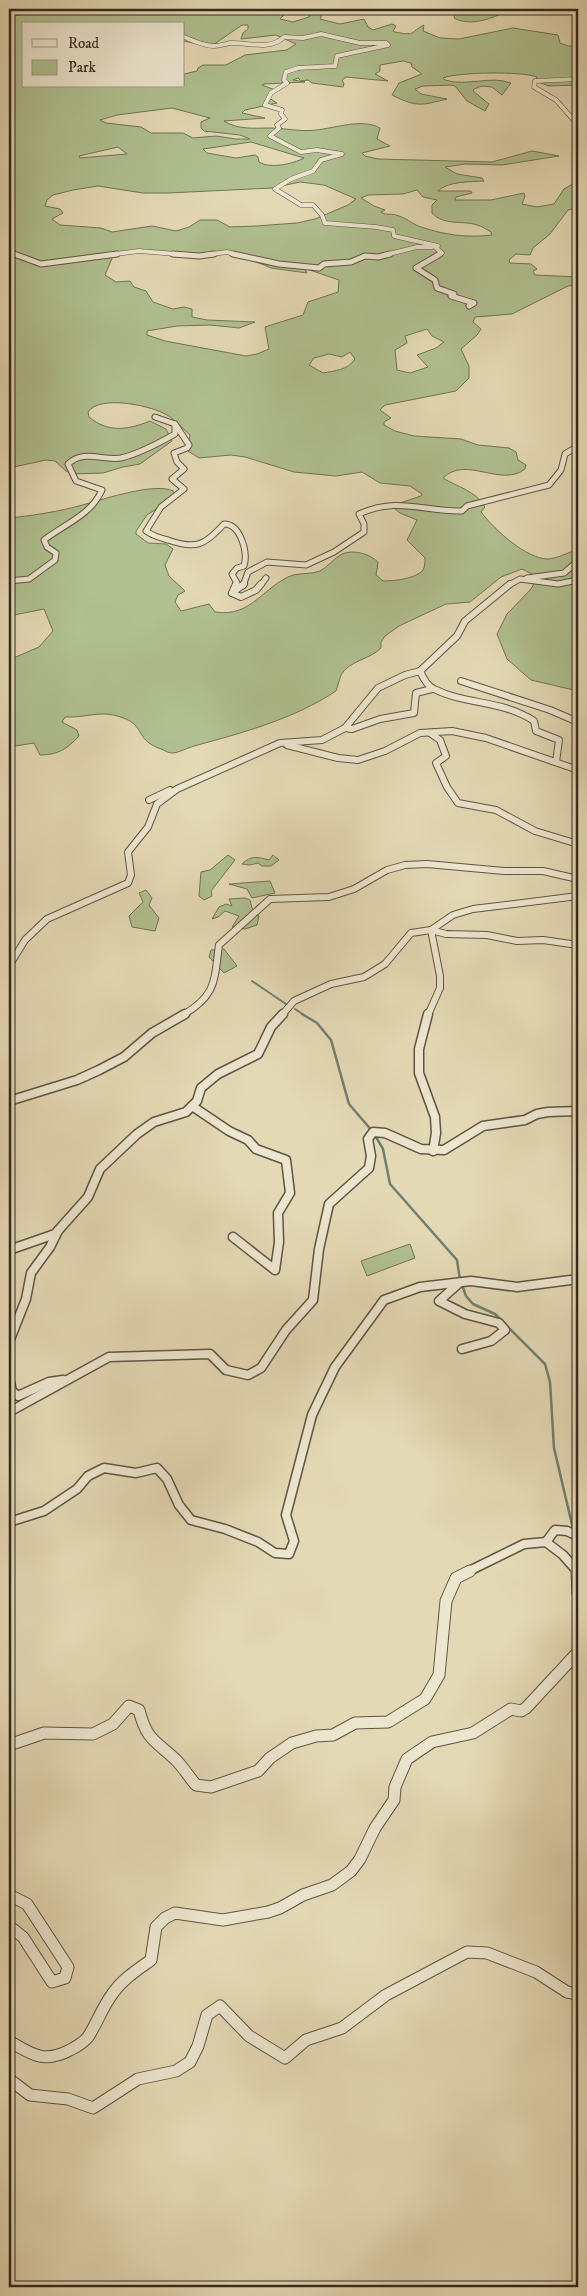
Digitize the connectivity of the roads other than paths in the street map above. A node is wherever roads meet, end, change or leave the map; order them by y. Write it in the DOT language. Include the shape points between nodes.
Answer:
graph roads {
  1 [pos="52,9"];
  2 [pos="9,14"];
  3 [pos="185,37"];
  4 [pos="578,79"];
  5 [pos="578,125"];
  6 [pos="433,246"];
  7 [pos="9,252"];
  8 [pos="469,306"];
  9 [pos="155,418"];
  10 [pos="175,424"];
  11 [pos="578,446"];
  12 [pos="578,561"];
  13 [pos="266,578"];
  14 [pos="520,579"];
  15 [pos="578,580"];
  16 [pos="9,581"];
  17 [pos="232,593"];
  18 [pos="420,671"];
  19 [pos="460,681"];
  20 [pos="432,689"];
  21 [pos="578,722"];
  22 [pos="345,728"];
  23 [pos="428,732"];
  24 [pos="280,743"];
  25 [pos="556,762"];
  26 [pos="578,770"];
  27 [pos="177,789"];
  28 [pos="149,800"];
  29 [pos="578,844"];
  30 [pos="578,877"];
  31 [pos="578,896"];
  32 [pos="431,930"];
  33 [pos="578,945"];
  34 [pos="9,966"];
  35 [pos="9,1101"];
  36 [pos="192,1106"];
  37 [pos="578,1111"];
  38 [pos="433,1151"];
  39 [pos="58,1231"];
  40 [pos="233,1237"];
  41 [pos="9,1250"];
  42 [pos="578,1279"];
  43 [pos="458,1284"];
  44 [pos="9,1342"];
  45 [pos="462,1349"];
  46 [pos="9,1378"];
  47 [pos="68,1380"];
  48 [pos="9,1412"];
  49 [pos="9,1522"];
  50 [pos="578,1536"];
  51 [pos="546,1542"];
  52 [pos="578,1594"];
  53 [pos="578,1652"];
  54 [pos="9,1745"];
  55 [pos="9,1894"];
  56 [pos="9,1926"];
  57 [pos="578,1994"];
  58 [pos="9,2041"];
  59 [pos="9,2079"];
  1 -- 2 [label="street"];
  3 -- 6 [label="street" via="215,46 231,42 261,45 284,37 321,34 360,43 386,43 388,45 372,50 337,56 335,66 296,67 286,72 284,80 287,83 271,93 265,105 282,110 285,118 270,136 301,152 317,150 342,154 323,158 314,166 314,171 275,189 301,205 313,205 325,223 384,227 393,230 398,238 412,238"];
  4 -- 5 [label="street" via="542,79 535,81 534,86 566,109"];
  6 -- 7 [label="street" via="324,264 319,268 279,264 227,252 199,256 139,250 41,264"];
  6 -- 8 [label="street" via="438,246 435,247 442,253 416,268 435,280 437,288 454,294 451,296 474,302"];
  9 -- 10 [label="street"];
  10 -- 16 [label="street" via="174,434 169,438 120,458 74,458 68,464 76,481 102,490 101,494 85,513 44,540 49,550 56,553 55,560 29,579"];
  10 -- 17 [label="street" via="189,445 174,453 184,469 172,479 184,489 162,507 146,531 193,547 205,544 224,524 230,524 236,529 247,556 244,566 232,574 237,582"];
  11 -- 17 [label="street" via="565,454 561,470 549,486 467,506 462,511 447,512 404,504 370,508 359,514 364,532 334,552 306,565 267,562 248,572 244,585"];
  12 -- 14 [label="street" via="564,573"];
  13 -- 17 [label="street" via="251,594 241,597"];
  14 -- 15 [label="street" via="558,584"];
  14 -- 18 [label="street" via="497,592 473,613 457,636"];
  18 -- 20 [label="street"];
  18 -- 22 [label="street" via="378,688"];
  19 -- 21 [label="street" via="478,684"];
  20 -- 22 [label="street" via="416,693 414,713"];
  20 -- 25 [label="street" via="528,715 534,721 536,731 558,740"];
  22 -- 24 [label="street" via="322,740"];
  23 -- 24 [label="street" via="358,760"];
  23 -- 25 [label="street" via="465,732"];
  23 -- 29 [label="street" via="440,740 446,756 436,763 458,803 496,810 535,830"];
  24 -- 27 [label="street"];
  25 -- 26 [label="street"];
  27 -- 28 [label="street"];
  27 -- 34 [label="street" via="157,804 148,827 128,852 131,875 128,883 47,919 15,954"];
  30 -- 35 [label="street" via="543,871 405,865 329,897 270,899 218,945 213,988 200,1005 152,1033 124,1057 99,1070"];
  31 -- 32 [label="street" via="473,909 453,915"];
  32 -- 33 [label="street"];
  32 -- 36 [label="street" via="411,933 385,964 364,977 331,984 294,1001 271,1027 258,1054 218,1074 202,1088"];
  32 -- 38 [label="street" via="440,988 425,1021 419,1048 420,1073 435,1117"];
  36 -- 39 [label="street" via="186,1112 154,1122 137,1134 100,1169 88,1197"];
  36 -- 40 [label="street" via="248,1140 256,1149 286,1160 290,1193 278,1213 275,1270"];
  37 -- 38 [label="street" via="548,1112 525,1120 484,1126 444,1150"];
  38 -- 47 [label="street" via="414,1147 379,1131 370,1135 369,1168 329,1204 313,1300 286,1330 261,1368 248,1375 226,1370 210,1354 109,1357"];
  39 -- 41 [label="street"];
  39 -- 44 [label="street" via="28,1279 26,1299 12,1326"];
  42 -- 43 [label="street" via="517,1287 470,1281"];
  43 -- 45 [label="street" via="439,1301 465,1314 499,1323 505,1330 491,1341"];
  43 -- 49 [label="street" via="420,1287 384,1300 335,1367 312,1415 289,1499 286,1515 294,1541 290,1554 275,1552 225,1529 191,1520 157,1468 136,1473 104,1468 88,1476 77,1489 44,1511"];
  46 -- 47 [label="street" via="12,1391 18,1396 49,1382"];
  47 -- 48 [label="street"];
  50 -- 51 [label="street" via="555,1530"];
  51 -- 52 [label="street" via="578,1573"];
  51 -- 54 [label="street" via="524,1544 456,1578 446,1601 439,1676 425,1699 388,1722 355,1723 333,1735 292,1743 258,1771 211,1787 196,1785 144,1729 139,1710 129,1706 113,1724 93,1734 44,1734"];
  53 -- 58 [label="street" via="526,1708 520,1711 511,1709 473,1733 432,1742 407,1758 395,1787 394,1800 360,1859 351,1871 332,1885 268,1912 223,1920 175,1913 156,1927 151,1960 123,1981 112,1994 88,2038 61,2055 45,2058"];
  55 -- 56 [label="street" via="27,1904 68,1967 65,1978 52,1982 23,1937"];
  57 -- 59 [label="street" via="567,1992 536,1972 487,1953 467,1952 386,1996 342,2028 306,2040 286,2058 266,2050 242,2031 220,2006 207,2016 190,2062 176,2071 138,2079 93,2108 68,2099 30,2095"];
}
